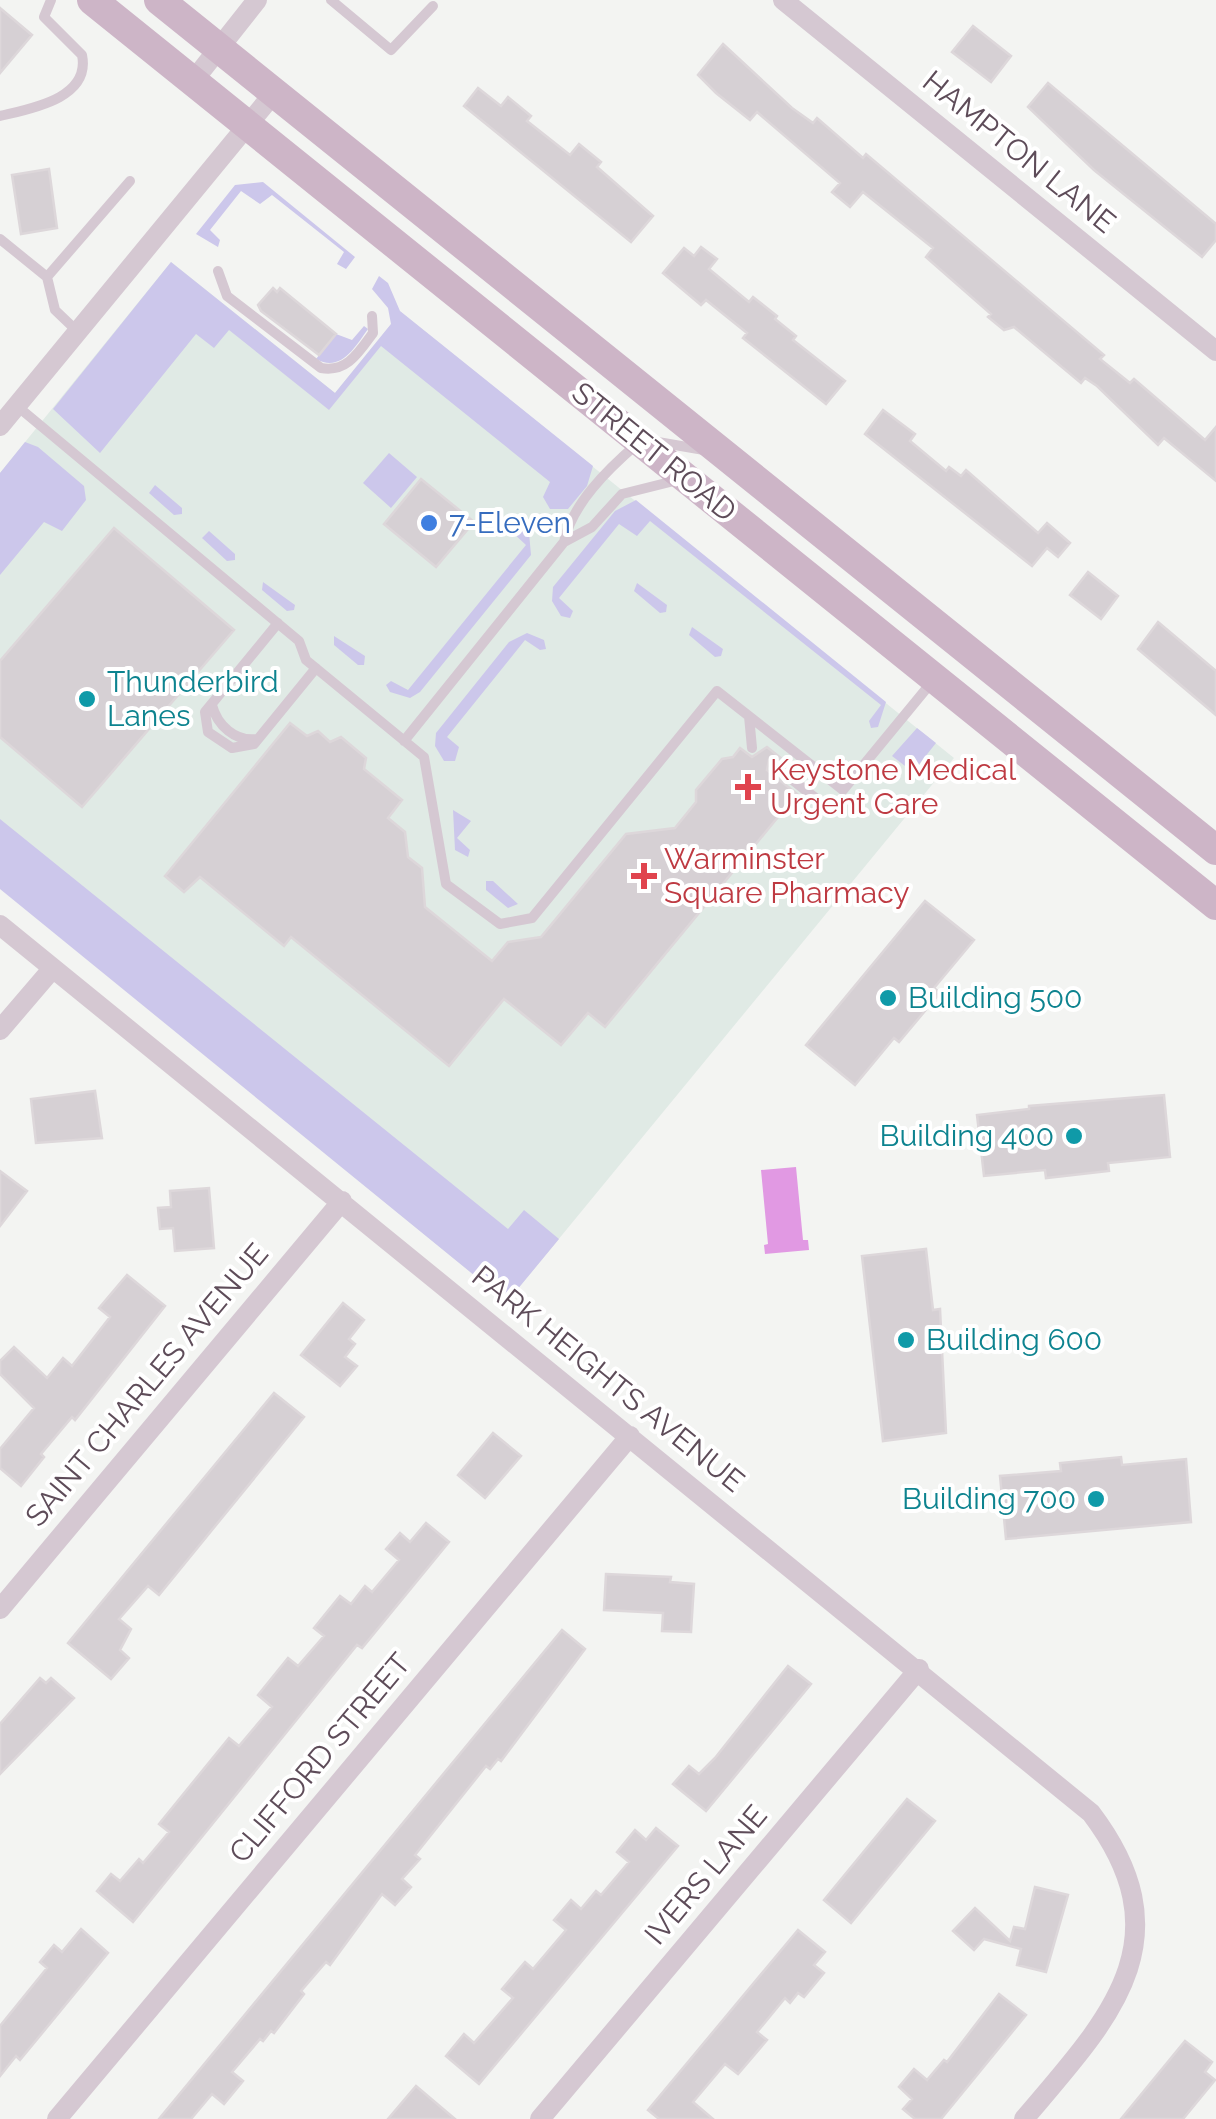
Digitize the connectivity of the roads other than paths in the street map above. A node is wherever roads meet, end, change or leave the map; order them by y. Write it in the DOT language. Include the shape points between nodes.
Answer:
graph roads {
  1 [pos="52,0"];
  2 [pos="92,0"];
  3 [pos="158,0"];
  4 [pos="257,0"];
  5 [pos="331,0"];
  6 [pos="783,0"];
  7 [pos="434,6"];
  8 [pos="218,48"];
  9 [pos="193,81"];
  10 [pos="274,93"];
  11 [pos="0,116"];
  12 [pos="248,125"];
  13 [pos="130,182"];
  14 [pos="0,239"];
  15 [pos="218,271"];
  16 [pos="48,277"];
  17 [pos="372,316"];
  18 [pos="78,332"];
  19 [pos="1216,352"];
  20 [pos="17,406"];
  21 [pos="0,426"];
  22 [pos="641,441"];
  23 [pos="724,455"];
  24 [pos="686,478"];
  25 [pos="564,542"];
  26 [pos="278,624"];
  27 [pos="316,668"];
  28 [pos="935,678"];
  29 [pos="748,716"];
  30 [pos="404,740"];
  31 [pos="752,748"];
  32 [pos="776,766"];
  33 [pos="828,808"];
  34 [pos="1216,850"];
  35 [pos="1216,905"];
  36 [pos="0,925"];
  37 [pos="53,968"];
  38 [pos="0,1030"];
  39 [pos="342,1201"];
  40 [pos="630,1436"];
  41 [pos="0,1608"];
  42 [pos="918,1670"];
  43 [pos="57,2119"];
  44 [pos="540,2119"];
  45 [pos="1024,2119"];
  1 -- 11 [label="lane" via="44,17 82,55 82,72 60,100"];
  2 -- 9 [label="main road, STREET ROAD"];
  3 -- 8 [label="main road, STREET ROAD"];
  4 -- 8 [label="street"];
  5 -- 7 [label="lane" via="390,50"];
  6 -- 19 [label="street, HAMPTON LANE"];
  8 -- 9 [label="street"];
  8 -- 10 [label="main road, STREET ROAD"];
  9 -- 12 [label="main road, STREET ROAD"];
  10 -- 12 [label="street"];
  10 -- 23 [label="main road, STREET ROAD"];
  12 -- 18 [label="street"];
  12 -- 22 [label="main road, STREET ROAD"];
  13 -- 16 [label="lane"];
  14 -- 16 [label="lane"];
  15 -- 17 [label="lane" via="228,296 321,368 352,360 373,333"];
  16 -- 18 [label="lane" via="49,300"];
  18 -- 20 [label="street"];
  20 -- 21 [label="street"];
  20 -- 26 [label="lane"];
  22 -- 23 [label="lane" via="666,440"];
  22 -- 24 [label="main road, STREET ROAD"];
  22 -- 25 [label="lane" via="574,516"];
  23 -- 34 [label="main road, STREET ROAD"];
  24 -- 25 [label="lane" via="622,494 592,527"];
  24 -- 28 [label="main road, STREET ROAD"];
  25 -- 30 [label="lane"];
  26 -- 27 [label="lane"];
  26 -- 27 [label="lane" via="212,705 218,722 237,736 258,738"];
  27 -- 30 [label="lane"];
  28 -- 29 [label="lane" via="843,790"];
  28 -- 35 [label="main road, STREET ROAD"];
  29 -- 30 [label="lane" via="717,691 532,918 508,926 446,884 428,767"];
  29 -- 31 [label="lane"];
  32 -- 33 [label="lane"];
  36 -- 37 [label="street, PARK HEIGHTS AVENUE"];
  37 -- 38 [label="street"];
  37 -- 39 [label="street, PARK HEIGHTS AVENUE"];
  39 -- 40 [label="street, PARK HEIGHTS AVENUE"];
  39 -- 41 [label="street, SAINT CHARLES AVENUE"];
  40 -- 42 [label="street, PARK HEIGHTS AVENUE"];
  40 -- 43 [label="street, CLIFFORD STREET"];
  42 -- 44 [label="street, IVERS LANE"];
  42 -- 45 [label="street, PARK HEIGHTS AVENUE" via="1092,1813 1121,1862 1133,1913 1130,1967 1120,1998"];
}
